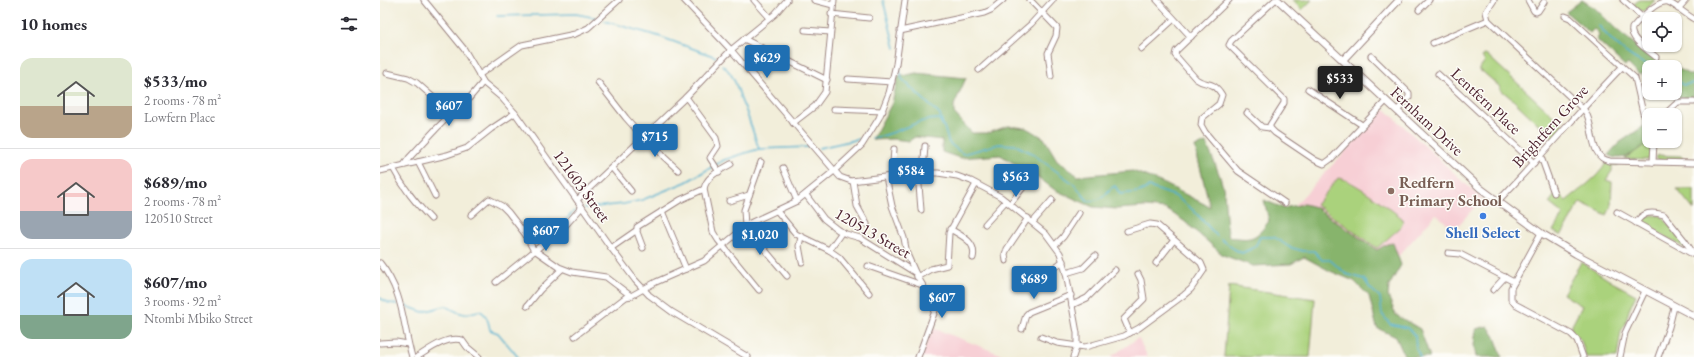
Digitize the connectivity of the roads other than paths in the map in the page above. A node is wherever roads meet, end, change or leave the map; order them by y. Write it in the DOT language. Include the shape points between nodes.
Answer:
graph roads {
  1 [pos="424,0"];
  2 [pos="619,0"];
  3 [pos="684,0"];
  4 [pos="754,0"];
  5 [pos="787,0"];
  6 [pos="814,0"];
  7 [pos="905,0"];
  8 [pos="1003,0"];
  9 [pos="1030,0"];
  10 [pos="1053,0"];
  11 [pos="1157,0"];
  12 [pos="1229,0"];
  13 [pos="1279,0"];
  14 [pos="1399,0"];
  15 [pos="1428,0"];
  16 [pos="1494,0"];
  17 [pos="1528,0"];
  18 [pos="1623,0"];
  19 [pos="1686,0"];
  20 [pos="1544,2"];
  21 [pos="833,3"];
  22 [pos="1678,9"];
  23 [pos="1419,10"];
  24 [pos="1042,12"];
  25 [pos="1647,12"];
  26 [pos="832,14"];
  27 [pos="1565,16"];
  28 [pos="1642,17"];
  29 [pos="770,18"];
  30 [pos="869,18"];
  31 [pos="1694,19"];
  32 [pos="1173,20"];
  33 [pos="1488,20"];
  34 [pos="805,30"];
  35 [pos="900,31"];
  36 [pos="830,32"];
  37 [pos="1190,37"];
  38 [pos="744,39"];
  39 [pos="1433,43"];
  40 [pos="1642,45"];
  41 [pos="1141,49"];
  42 [pos="731,50"];
  43 [pos="1650,52"];
  44 [pos="1371,56"];
  45 [pos="1656,57"];
  46 [pos="1343,60"];
  47 [pos="1622,66"];
  48 [pos="979,70"];
  49 [pos="387,73"];
  50 [pos="1438,74"];
  51 [pos="479,75"];
  52 [pos="1051,76"];
  53 [pos="848,79"];
  54 [pos="827,80"];
  55 [pos="483,82"];
  56 [pos="598,82"];
  57 [pos="892,82"];
  58 [pos="1308,89"];
  59 [pos="686,97"];
  60 [pos="1386,101"];
  61 [pos="1694,102"];
  62 [pos="1582,107"];
  63 [pos="1642,108"];
  64 [pos="1672,108"];
  65 [pos="834,109"];
  66 [pos="1397,110"];
  67 [pos="883,111"];
  68 [pos="515,113"];
  69 [pos="1247,113"];
  70 [pos="453,114"];
  71 [pos="793,123"];
  72 [pos="1362,125"];
  73 [pos="1270,128"];
  74 [pos="645,135"];
  75 [pos="926,146"];
  76 [pos="1654,148"];
  77 [pos="894,149"];
  78 [pos="1541,156"];
  79 [pos="418,162"];
  80 [pos="761,162"];
  81 [pos="1653,162"];
  82 [pos="1534,163"];
  83 [pos="1694,163"];
  84 [pos="731,164"];
  85 [pos="404,165"];
  86 [pos="393,168"];
  87 [pos="612,168"];
  88 [pos="783,168"];
  89 [pos="678,170"];
  90 [pos="717,170"];
  91 [pos="380,171"];
  92 [pos="834,171"];
  93 [pos="920,172"];
  94 [pos="892,176"];
  95 [pos="886,177"];
  96 [pos="1029,180"];
  97 [pos="854,181"];
  98 [pos="976,184"];
  99 [pos="704,189"];
  100 [pos="631,191"];
  101 [pos="1554,193"];
  102 [pos="749,195"];
  103 [pos="435,196"];
  104 [pos="806,196"];
  105 [pos="577,200"];
  106 [pos="1052,200"];
  107 [pos="729,201"];
  108 [pos="797,202"];
  109 [pos="1008,202"];
  110 [pos="1497,202"];
  111 [pos="1285,203"];
  112 [pos="582,206"];
  113 [pos="777,210"];
  114 [pos="921,210"];
  115 [pos="662,211"];
  116 [pos="1617,212"];
  117 [pos="1079,213"];
  118 [pos="471,215"];
  119 [pos="1028,218"];
  120 [pos="431,219"];
  121 [pos="1033,222"];
  122 [pos="1636,223"];
  123 [pos="868,224"];
  124 [pos="985,224"];
  125 [pos="745,226"];
  126 [pos="950,229"];
  127 [pos="637,230"];
  128 [pos="1127,231"];
  129 [pos="842,232"];
  130 [pos="1541,233"];
  131 [pos="801,237"];
  132 [pos="1174,240"];
  133 [pos="1055,245"];
  134 [pos="723,246"];
  135 [pos="611,248"];
  136 [pos="643,248"];
  137 [pos="536,250"];
  138 [pos="829,250"];
  139 [pos="1448,253"];
  140 [pos="1693,254"];
  141 [pos="1095,256"];
  142 [pos="973,258"];
  143 [pos="1006,261"];
  144 [pos="1063,261"];
  145 [pos="802,262"];
  146 [pos="380,263"];
  147 [pos="1156,263"];
  148 [pos="868,266"];
  149 [pos="562,269"];
  150 [pos="686,269"];
  151 [pos="1115,270"];
  152 [pos="1066,273"];
  153 [pos="916,274"];
  154 [pos="1138,274"];
  155 [pos="787,276"];
  156 [pos="1505,277"];
  157 [pos="1039,279"];
  158 [pos="496,282"];
  159 [pos="1514,282"];
  160 [pos="922,285"];
  161 [pos="643,289"];
  162 [pos="759,290"];
  163 [pos="1493,290"];
  164 [pos="1645,291"];
  165 [pos="870,293"];
  166 [pos="1071,295"];
  167 [pos="631,296"];
  168 [pos="1072,305"];
  169 [pos="527,306"];
  170 [pos="1674,307"];
  171 [pos="1694,316"];
  172 [pos="1022,329"];
  173 [pos="1130,334"];
  174 [pos="575,336"];
  175 [pos="1041,337"];
  176 [pos="380,343"];
  177 [pos="408,344"];
  178 [pos="1077,345"];
  179 [pos="412,357"];
  180 [pos="416,357"];
  181 [pos="479,357"];
  182 [pos="748,357"];
  183 [pos="918,357"];
  184 [pos="1073,357"];
  185 [pos="1583,357"];
  186 [pos="1620,357"];
  187 [pos="1658,357"];
  1 -- 51 [label="street, 121603 Street" via="464,49"];
  2 -- 51 [label="street" via="588,28 575,34 522,45"];
  3 -- 42 [label="street"];
  4 -- 29 [label="street"];
  5 -- 29 [label="street"];
  6 -- 21 [label="street"];
  7 -- 35 [label="street"];
  8 -- 35 [label="street" via="984,13"];
  9 -- 24 [label="street"];
  10 -- 24 [label="street"];
  11 -- 32 [label="street"];
  12 -- 37 [label="street"];
  13 -- 46 [label="street, Fernham Drive"];
  13 -- 73 [label="street" via="1231,41 1229,46 1284,99 1284,104 1271,122"];
  14 -- 46 [label="street"];
  15 -- 23 [label="street"];
  16 -- 33 [label="street" via="1486,12"];
  17 -- 20 [label="street" via="1536,12"];
  18 -- 28 [label="street"];
  19 -- 22 [label="street"];
  21 -- 26 [label="street"];
  22 -- 25 [label="street" via="1668,1 1659,1"];
  22 -- 31 [label="street"];
  24 -- 48 [label="street"];
  24 -- 52 [label="street" via="1057,28 1048,53"];
  26 -- 30 [label="street"];
  26 -- 36 [label="street"];
  27 -- 47 [label="street"];
  28 -- 40 [label="street" via="1632,28 1631,33"];
  29 -- 38 [label="street"];
  32 -- 37 [label="street"];
  32 -- 41 [label="street"];
  33 -- 39 [label="street"];
  33 -- 62 [label="street"];
  34 -- 36 [label="street"];
  35 -- 57 [label="street"];
  36 -- 54 [label="street"];
  37 -- 111 [label="street" via="1175,55 1196,79 1211,83 1222,95 1219,104 1202,118 1202,128 1238,171"];
  38 -- 42 [label="street"];
  38 -- 54 [label="street"];
  42 -- 59 [label="street"];
  42 -- 71 [label="street"];
  43 -- 45 [label="street"];
  44 -- 66 [label="street" via="1409,93"];
  46 -- 60 [label="street, Fernham Drive"];
  47 -- 62 [label="street, Brightfern Grove"];
  47 -- 63 [label="street" via="1636,80"];
  49 -- 70 [label="street" via="417,83"];
  50 -- 82 [label="street, Lentfern Place"];
  51 -- 55 [label="street, 121603 Street"];
  53 -- 57 [label="street"];
  54 -- 71 [label="street" via="825,92 820,100"];
  55 -- 68 [label="street, 121603 Street"];
  55 -- 70 [label="street"];
  56 -- 74 [label="street" via="626,118"];
  57 -- 67 [label="street"];
  58 -- 72 [label="street"];
  59 -- 74 [label="street"];
  59 -- 90 [label="street" via="718,142 712,160"];
  60 -- 66 [label="street, Fernham Drive"];
  60 -- 72 [label="street"];
  61 -- 64 [label="street" via="1678,102"];
  62 -- 78 [label="street, Brightfern Grove"];
  62 -- 81 [label="street" via="1587,113 1596,151 1602,158 1610,161"];
  65 -- 67 [label="street"];
  66 -- 110 [label="street, Fernham Drive"];
  67 -- 92 [label="street" via="862,145"];
  68 -- 79 [label="street" via="466,148"];
  68 -- 105 [label="street, 121603 Street"];
  69 -- 73 [label="street" via="1262,127"];
  70 -- 85 [label="street"];
  71 -- 92 [label="street"];
  72 -- 73 [label="street" via="1324,164 1308,156"];
  74 -- 87 [label="street"];
  74 -- 89 [label="street"];
  75 -- 93 [label="street"];
  76 -- 81 [label="street"];
  77 -- 94 [label="street"];
  78 -- 82 [label="street, Brightfern Grove"];
  78 -- 101 [label="street"];
  79 -- 85 [label="street"];
  79 -- 103 [label="street"];
  80 -- 102 [label="street"];
  81 -- 83 [label="street"];
  82 -- 110 [label="street, Brightfern Grove"];
  84 -- 90 [label="street"];
  85 -- 86 [label="street"];
  86 -- 91 [label="street"];
  86 -- 120 [label="street" via="401,184"];
  87 -- 100 [label="street"];
  87 -- 105 [label="street"];
  88 -- 108 [label="street"];
  90 -- 99 [label="street"];
  92 -- 97 [label="street" via="844,179"];
  92 -- 104 [label="street"];
  93 -- 94 [label="street"];
  93 -- 98 [label="street" via="957,176"];
  93 -- 114 [label="street"];
  94 -- 95 [label="street"];
  95 -- 97 [label="street"];
  95 -- 153 [label="street" via="895,216"];
  96 -- 109 [label="street"];
  97 -- 123 [label="street" via="857,206"];
  98 -- 109 [label="street"];
  98 -- 126 [label="street"];
  99 -- 115 [label="street"];
  99 -- 134 [label="street" via="713,232"];
  102 -- 107 [label="street"];
  102 -- 125 [label="street" via="744,214"];
  104 -- 108 [label="street"];
  104 -- 129 [label="street, 120513 Street" via="824,219"];
  105 -- 112 [label="street, 121603 Street"];
  106 -- 121 [label="street"];
  108 -- 113 [label="street"];
  109 -- 119 [label="street"];
  109 -- 124 [label="street"];
  110 -- 130 [label="street, Fernham Drive"];
  112 -- 135 [label="street, 121603 Street"];
  112 -- 137 [label="street" via="564,227"];
  113 -- 125 [label="street"];
  113 -- 131 [label="street"];
  115 -- 127 [label="street" via="639,225"];
  115 -- 150 [label="street"];
  116 -- 122 [label="street"];
  117 -- 133 [label="street"];
  118 -- 137 [label="street" via="489,199 502,206"];
  119 -- 121 [label="street"];
  119 -- 143 [label="street" via="1007,249"];
  121 -- 133 [label="street"];
  122 -- 140 [label="street"];
  122 -- 140 [label="street" via="1641,215 1646,213 1664,215"];
  125 -- 134 [label="street"];
  125 -- 155 [label="street"];
  126 -- 142 [label="street" via="972,244 975,250"];
  126 -- 153 [label="street" via="947,264"];
  127 -- 135 [label="street"];
  127 -- 136 [label="street"];
  128 -- 132 [label="street" via="1155,224"];
  129 -- 138 [label="street"];
  129 -- 153 [label="street, 120513 Street" via="860,238"];
  130 -- 159 [label="street"];
  130 -- 164 [label="street, Fernham Drive"];
  131 -- 138 [label="street"];
  131 -- 145 [label="street" via="799,246"];
  132 -- 147 [label="street"];
  132 -- 173 [label="street" via="1201,263 1203,272 1184,295"];
  133 -- 144 [label="street"];
  134 -- 150 [label="street" via="704,261"];
  134 -- 162 [label="street"];
  135 -- 161 [label="street, 121603 Street"];
  137 -- 149 [label="street"];
  137 -- 158 [label="street"];
  138 -- 165 [label="street" via="839,257"];
  139 -- 156 [label="street" via="1460,254"];
  141 -- 152 [label="street" via="1083,268"];
  144 -- 152 [label="street"];
  144 -- 157 [label="street"];
  146 -- 177 [label="street" via="392,280 400,300"];
  148 -- 160 [label="street"];
  149 -- 167 [label="street" via="606,277"];
  149 -- 169 [label="street"];
  150 -- 161 [label="street"];
  151 -- 168 [label="street" via="1087,298"];
  152 -- 166 [label="street"];
  153 -- 160 [label="street"];
  154 -- 173 [label="street" via="1144,299 1124,319"];
  156 -- 159 [label="street"];
  156 -- 163 [label="street"];
  159 -- 185 [label="street" via="1510,292 1513,302 1574,336"];
  160 -- 183 [label="street" via="936,308"];
  161 -- 167 [label="street"];
  161 -- 182 [label="street, 121603 Street" via="672,312"];
  164 -- 170 [label="street, Fernham Drive"];
  164 -- 186 [label="street" via="1625,333"];
  166 -- 168 [label="street"];
  166 -- 172 [label="street" via="1030,312 1026,315"];
  167 -- 174 [label="street" via="619,301"];
  168 -- 178 [label="street"];
  170 -- 171 [label="street, Fernham Drive"];
  170 -- 187 [label="street" via="1670,327"];
  173 -- 178 [label="street" via="1090,347"];
  175 -- 178 [label="street" via="1057,343"];
  176 -- 177 [label="street"];
  177 -- 179 [label="street"];
  178 -- 184 [label="street"];
  180 -- 181 [label="street" via="443,341 458,339"];
}
